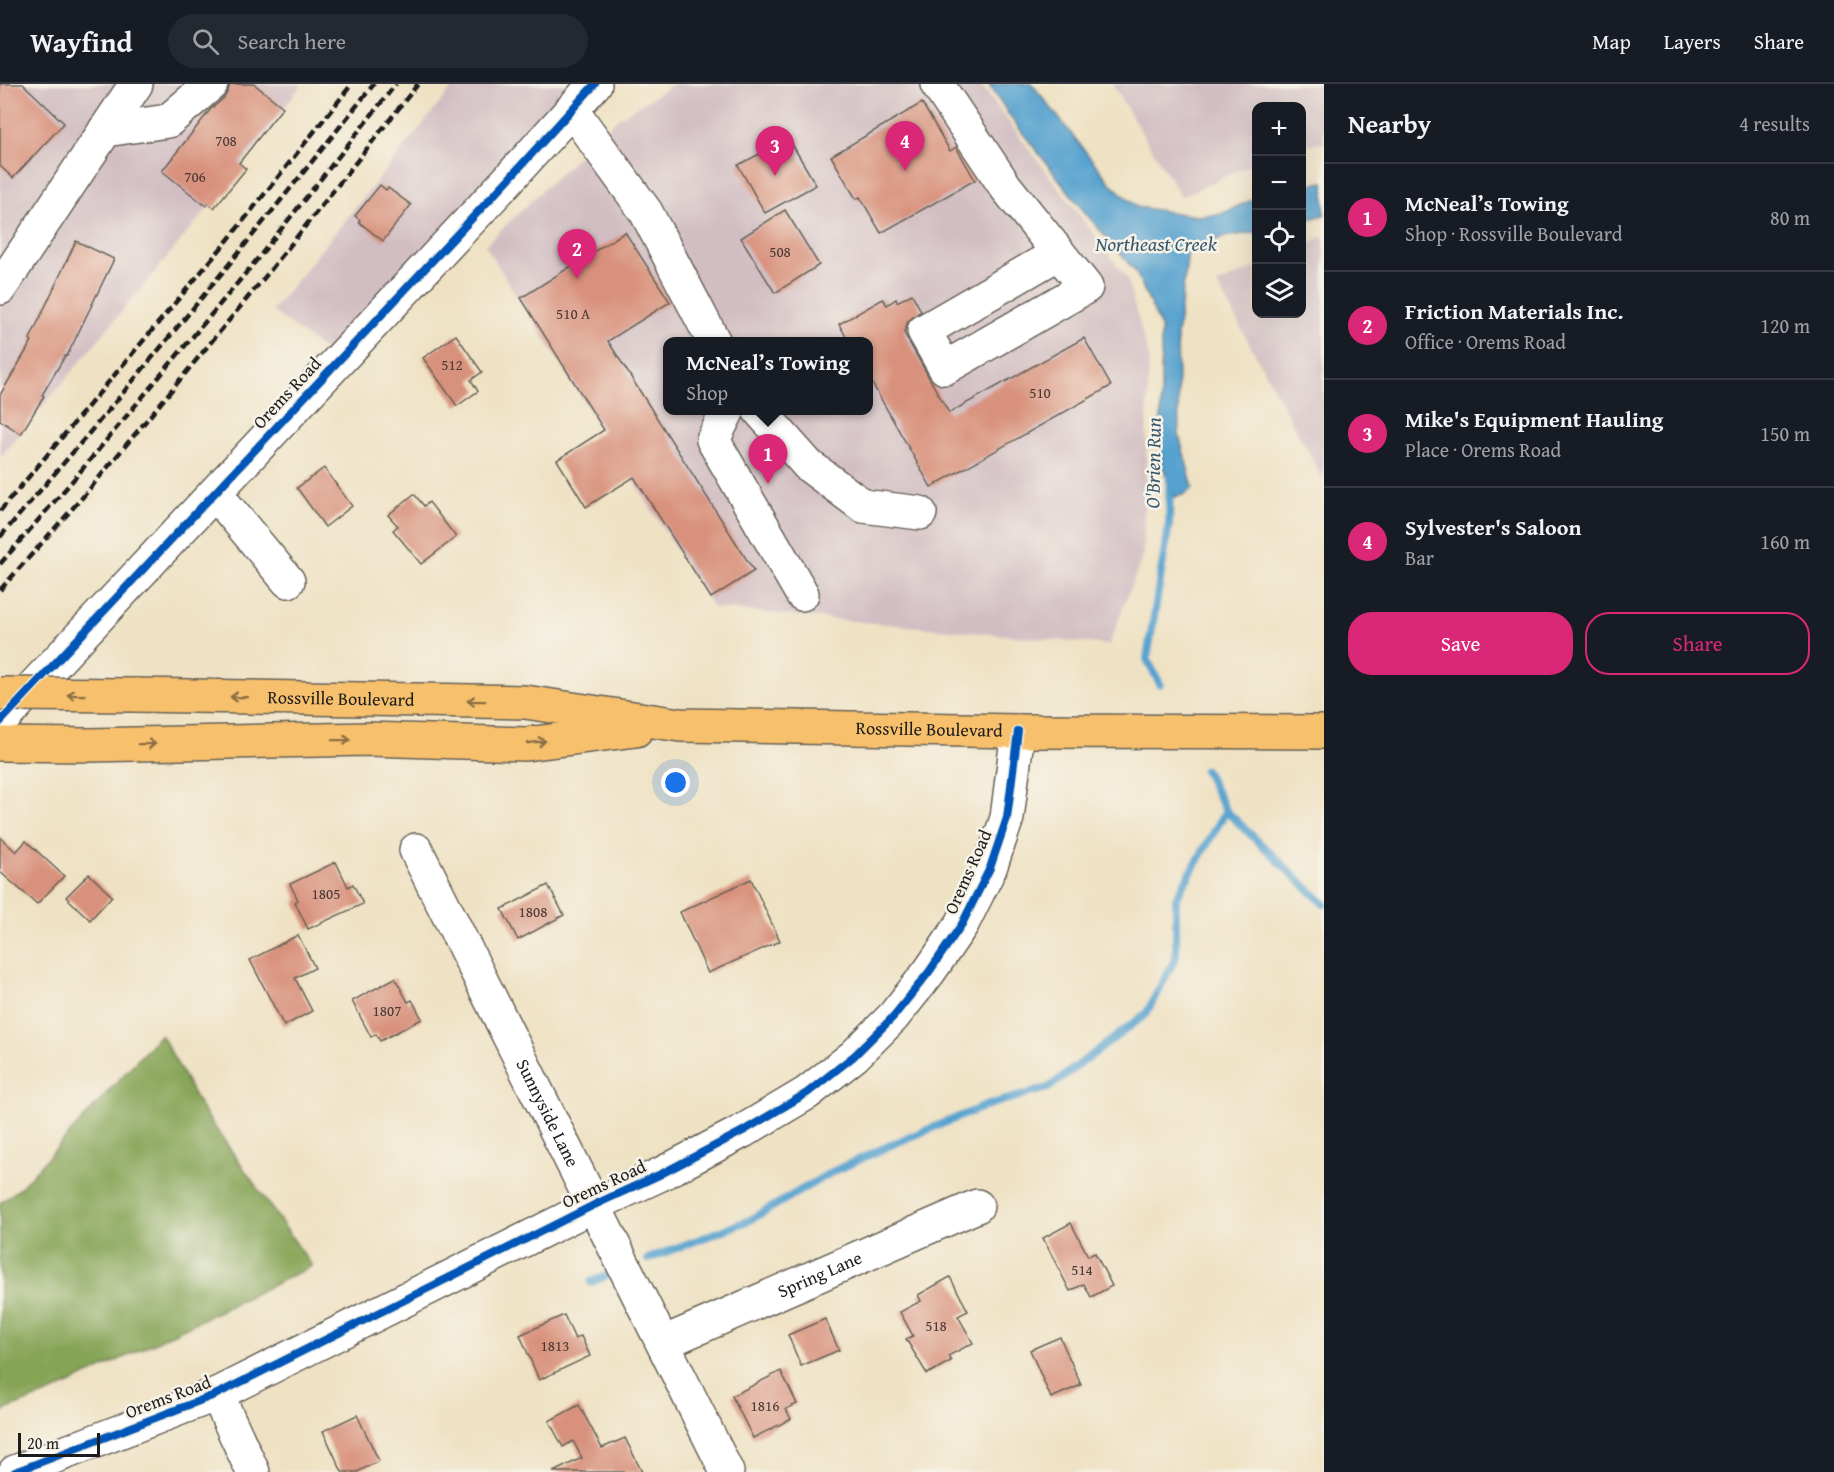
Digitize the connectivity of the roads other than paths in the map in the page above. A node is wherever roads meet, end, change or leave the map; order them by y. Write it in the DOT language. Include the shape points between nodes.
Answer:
graph roads {
  1 [pos="136,84"];
  2 [pos="211,84"];
  3 [pos="596,84"];
  4 [pos="937,84"];
  5 [pos="572,110"];
  6 [pos="105,130"];
  7 [pos="1059,253"];
  8 [pos="0,288"];
  9 [pos="711,337"];
  10 [pos="726,415"];
  11 [pos="763,415"];
  12 [pos="215,493"];
  13 [pos="920,513"];
  14 [pos="288,581"];
  15 [pos="802,594"];
  16 [pos="0,694"];
  17 [pos="0,722"];
  18 [pos="680,725"];
  19 [pos="1018,731"];
  20 [pos="1324,732"];
  21 [pos="0,744"];
  22 [pos="416,850"];
  23 [pos="594,1205"];
  24 [pos="977,1206"];
  25 [pos="663,1343"];
  26 [pos="217,1394"];
  27 [pos="15,1472"];
  28 [pos="253,1472"];
  29 [pos="727,1472"];
  1 -- 6 [label="street"];
  2 -- 6 [label="street" via="168,121"];
  3 -- 5 [label="street, Orems Road"];
  4 -- 7 [label="street" via="1005,186"];
  5 -- 9 [label="street" via="646,213"];
  5 -- 12 [label="street, Orems Road"];
  6 -- 8 [label="street"];
  10 -- 15 [label="street" via="713,440"];
  11 -- 13 [label="street" via="808,465 863,506"];
  12 -- 14 [label="street"];
  12 -- 17 [label="street, Orems Road"];
  18 -- 16 [label="main road, Rossville Boulevard, one-way, bridge" via="525,702"];
  18 -- 19 [label="main road, Rossville Boulevard"];
  21 -- 18 [label="main road, Rossville Boulevard, one-way" via="368,739 526,744"];
  19 -- 20 [label="main road, Rossville Boulevard"];
  19 -- 23 [label="street, Orems Road" via="1007,818 990,868 962,924 893,1017 854,1056 807,1092 743,1131"];
  22 -- 23 [label="street, Sunnyside Lane"];
  23 -- 25 [label="street, Sunnyside Lane"];
  23 -- 26 [label="street, Orems Road"];
  24 -- 25 [label="street, Spring Lane"];
  25 -- 29 [label="street, Sunnyside Lane"];
  26 -- 27 [label="street, Orems Road"];
  26 -- 28 [label="street"];
}
